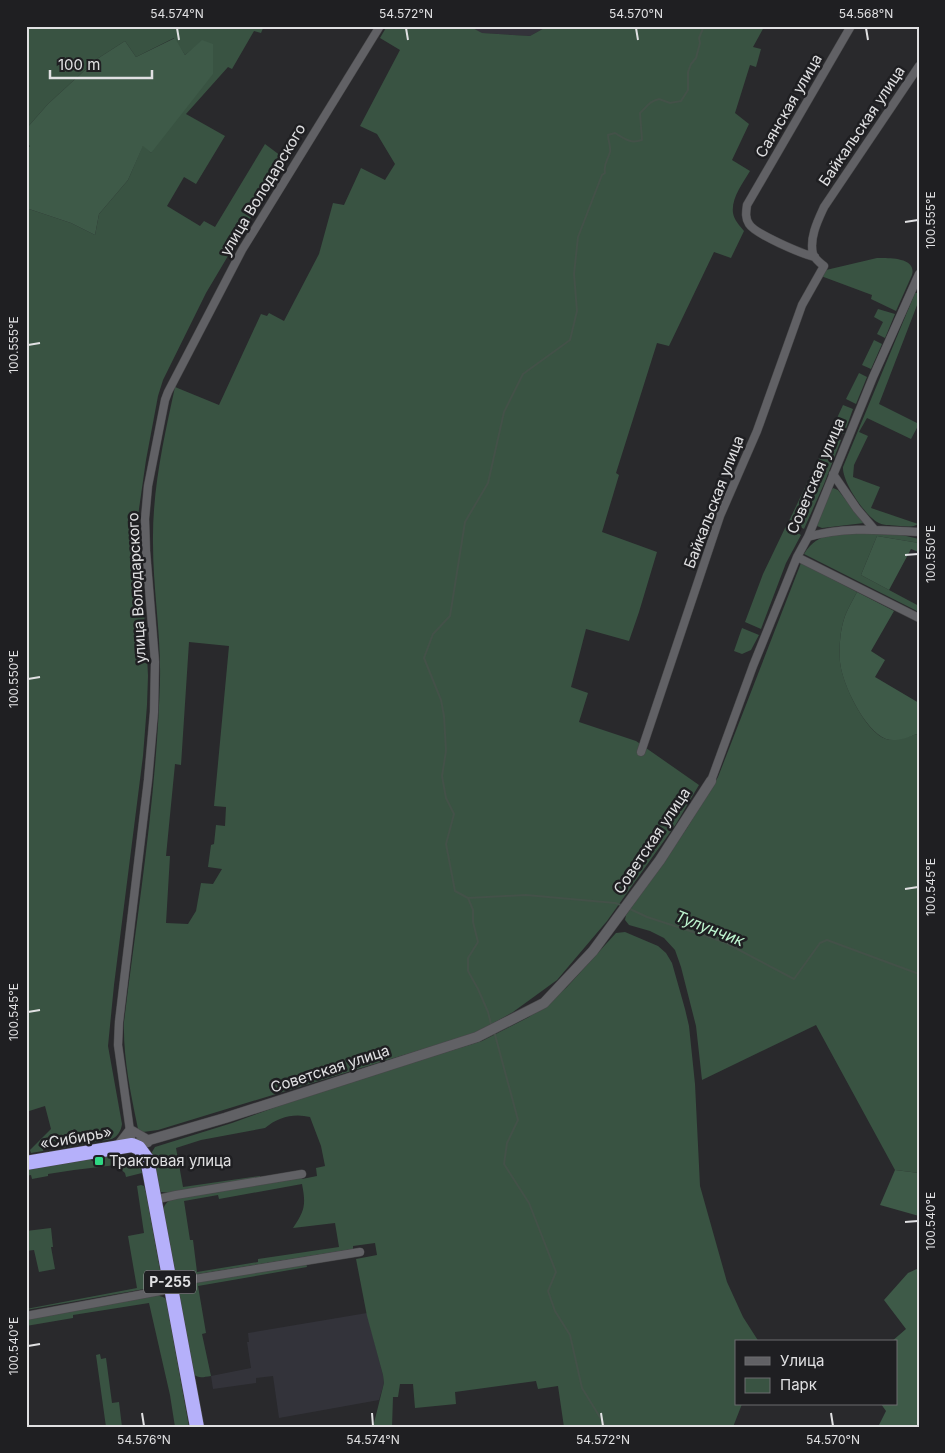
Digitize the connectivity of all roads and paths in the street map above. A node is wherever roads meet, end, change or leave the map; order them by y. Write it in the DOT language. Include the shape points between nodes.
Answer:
graph roads {
  1 [pos="380,26"];
  2 [pos="851,26"];
  3 [pos="919,66"];
  4 [pos="815,257"];
  5 [pos="919,274"];
  6 [pos="917,285"];
  7 [pos="833,474"];
  8 [pos="874,529"];
  9 [pos="919,532"];
  10 [pos="808,537"];
  11 [pos="797,558"];
  12 [pos="919,618"];
  13 [pos="641,752"];
  14 [pos="711,780"];
  15 [pos="130,1129"];
  16 [pos="149,1140"];
  17 [pos="132,1144"];
  18 [pos="117,1147"];
  19 [pos="144,1154"];
  20 [pos="26,1163"];
  21 [pos="302,1174"];
  22 [pos="154,1200"];
  23 [pos="360,1252"];
  24 [pos="170,1286"];
  25 [pos="26,1316"];
  26 [pos="197,1427"];
  1 -- 15 [label="street, улица Володарского" via="242,250 165,400 148,486 145,519 155,662 154,712 119,1022 118,1045"];
  2 -- 4 [label="street, Саянская улица" via="746,205 745,216 755,230 800,253"];
  3 -- 4 [label="street, Байкальская улица" via="824,207 812,241"];
  4 -- 13 [label="street, Байкальская улица" via="824,266 802,305 757,431 720,516"];
  5 -- 6 [label="street, Советская улица"];
  6 -- 7 [label="street, Советская улица"];
  7 -- 8 [label="street"];
  7 -- 10 [label="street, Советская улица"];
  8 -- 9 [label="street"];
  8 -- 10 [label="street" via="822,532"];
  10 -- 11 [label="street, Советская улица"];
  11 -- 12 [label="street"];
  11 -- 14 [label="street, Советская улица"];
  14 -- 16 [label="street, Советская улица" via="660,860 593,951 544,1003 477,1037"];
  15 -- 16 [label="street"];
  15 -- 17 [label="street, улица Володарского"];
  15 -- 18 [label="street"];
  16 -- 17 [label="street, Советская улица"];
  16 -- 19 [label="street"];
  17 -- 18 [label="highway, «Сибирь»"];
  17 -- 19 [label="highway"];
  18 -- 20 [label="highway, «Сибирь»"];
  19 -- 22 [label="highway, Р-255"];
  21 -- 22 [label="street"];
  22 -- 24 [label="highway, Р-255"];
  23 -- 24 [label="street"];
  24 -- 25 [label="street"];
  24 -- 26 [label="highway, Р-255"];
}
